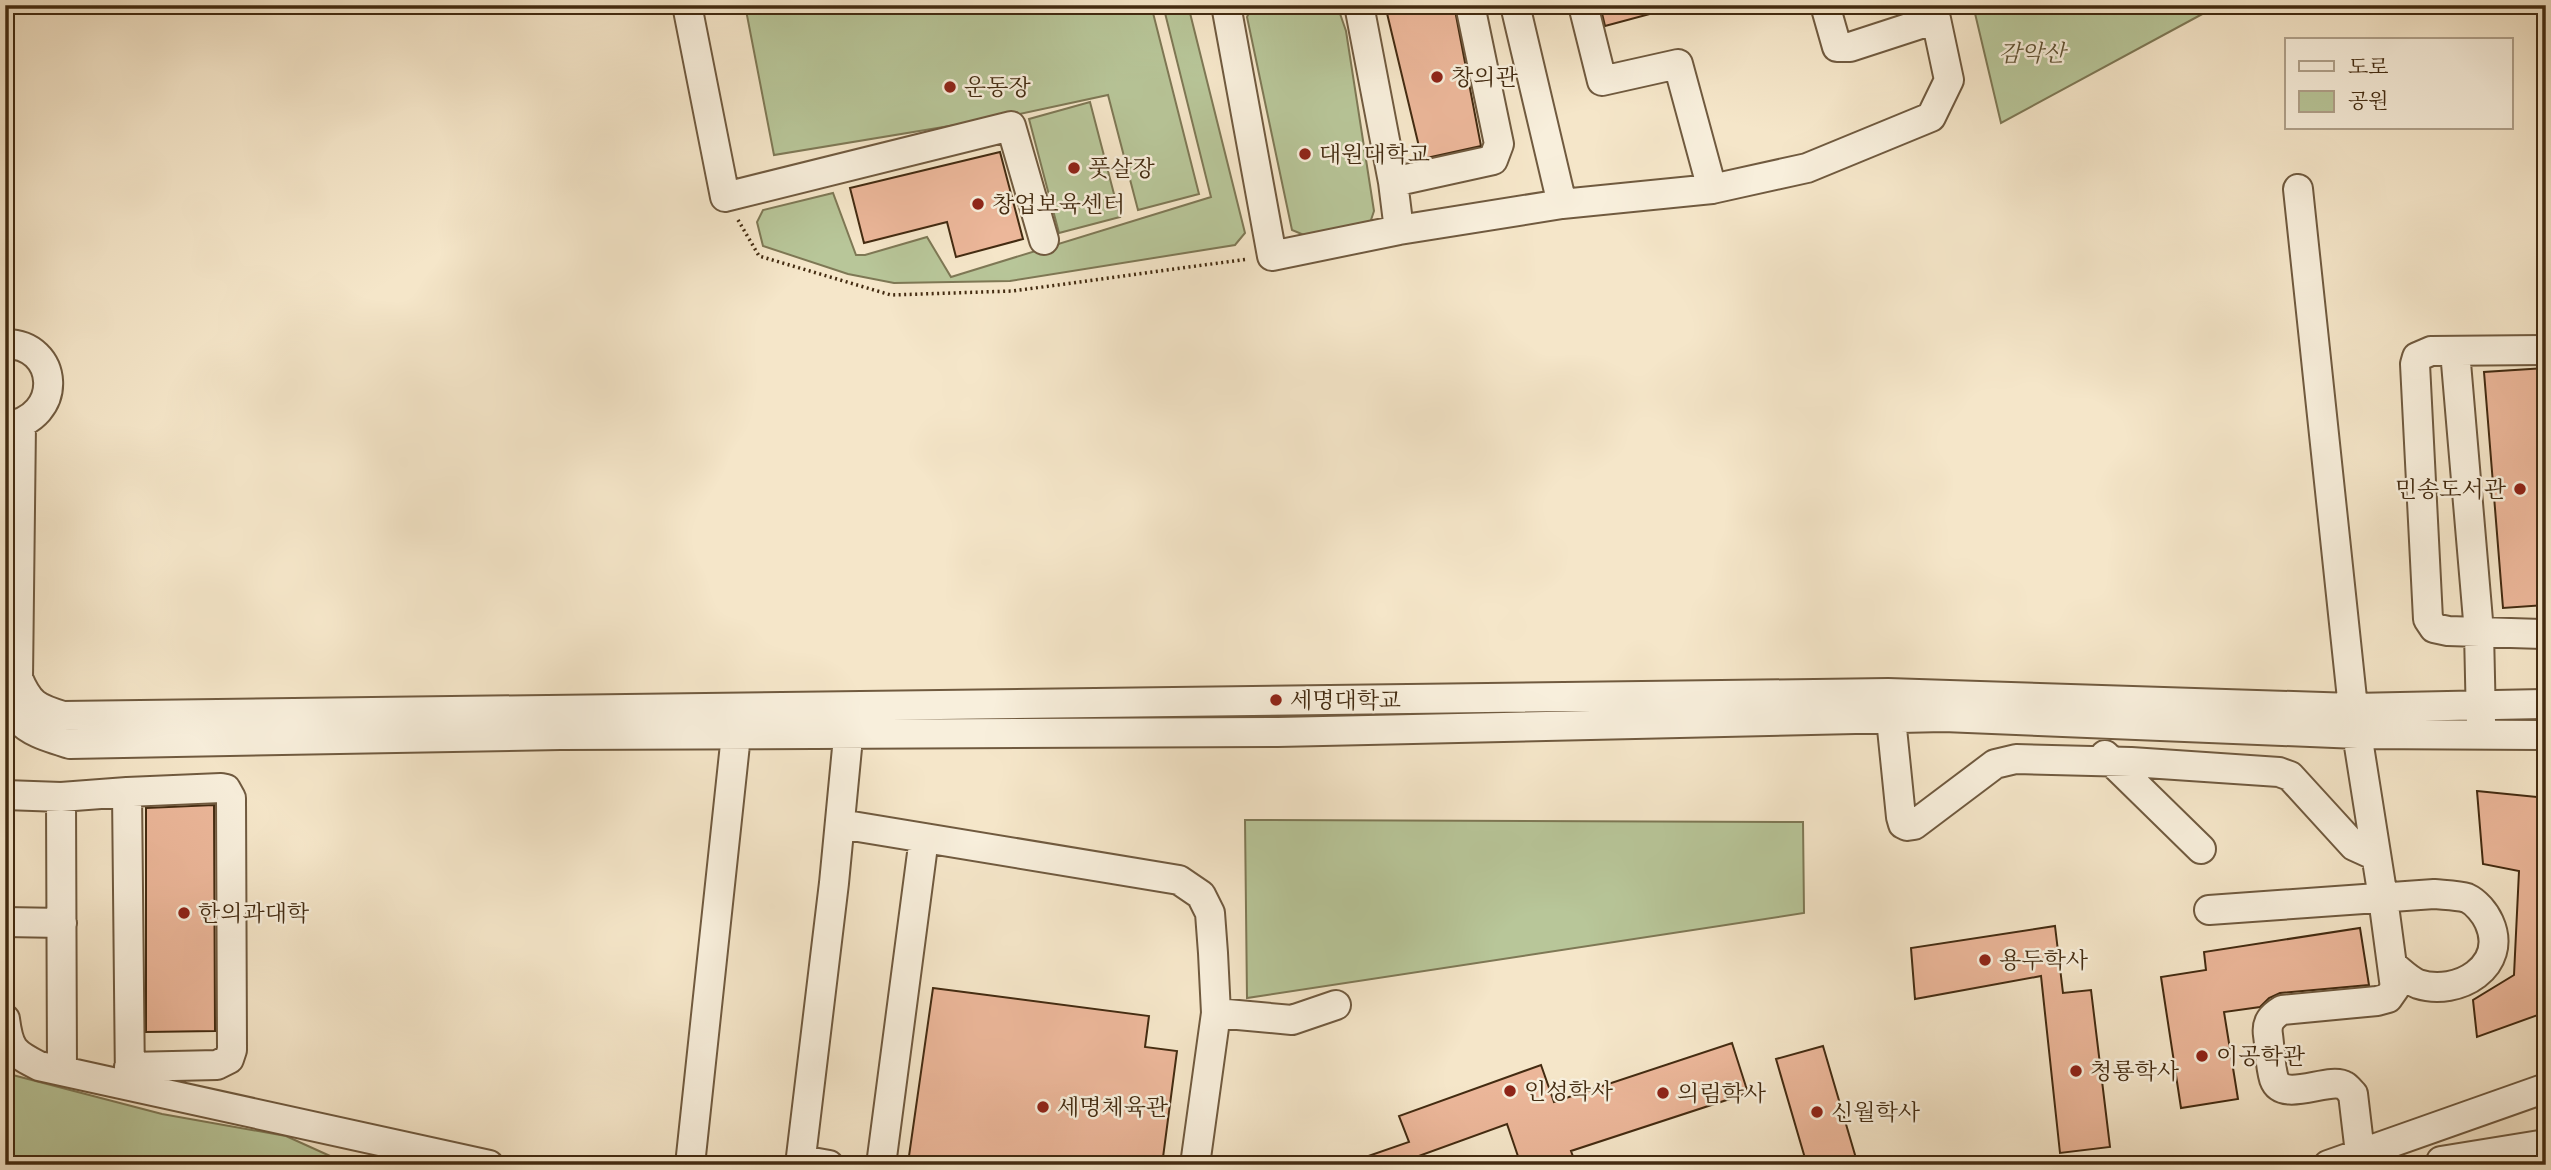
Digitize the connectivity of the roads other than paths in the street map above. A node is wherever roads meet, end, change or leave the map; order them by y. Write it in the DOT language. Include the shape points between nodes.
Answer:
graph roads {
  1 [pos="687,5"];
  2 [pos="1226,5"];
  3 [pos="1359,5"];
  4 [pos="1470,5"];
  5 [pos="1515,5"];
  6 [pos="1583,5"];
  7 [pos="1825,5"];
  8 [pos="1394,181"];
  9 [pos="2298,188"];
  10 [pos="1712,190"];
  11 [pos="1562,204"];
  12 [pos="1399,230"];
  13 [pos="1044,240"];
  14 [pos="5,344"];
  15 [pos="2546,350"];
  16 [pos="2455,351"];
  17 [pos="13,426"];
  18 [pos="2422,490"];
  19 [pos="2467,491"];
  20 [pos="2479,632"];
  21 [pos="2543,635"];
  22 [pos="1379,700"];
  23 [pos="5,704"];
  24 [pos="2546,704"];
  25 [pos="1890,705"];
  26 [pos="2482,705"];
  27 [pos="2094,711"];
  28 [pos="850,721"];
  29 [pos="2356,721"];
  30 [pos="562,722"];
  31 [pos="1378,730"];
  32 [pos="736,735"];
  33 [pos="2480,735"];
  34 [pos="2546,735"];
  35 [pos="2111,763"];
  36 [pos="127,792"];
  37 [pos="5,795"];
  38 [pos="61,797"];
  39 [pos="840,824"];
  40 [pos="924,838"];
  41 [pos="2201,849"];
  42 [pos="2376,856"];
  43 [pos="2384,898"];
  44 [pos="2209,910"];
  45 [pos="5,922"];
  46 [pos="62,923"];
  47 [pos="2392,965"];
  48 [pos="1336,1004"];
  49 [pos="1216,1013"];
  50 [pos="5,1019"];
  51 [pos="62,1072"];
  52 [pos="130,1076"];
  53 [pos="2546,1088"];
  54 [pos="2433,1128"];
  55 [pos="2546,1144"];
  56 [pos="2360,1153"];
  57 [pos="2390,1155"];
  58 [pos="801,1162"];
  59 [pos="2442,1163"];
  60 [pos="489,1165"];
  61 [pos="690,1165"];
  62 [pos="829,1165"];
  63 [pos="881,1165"];
  64 [pos="1195,1165"];
  65 [pos="2328,1165"];
  1 -- 13 [label="street" via="725,197 1011,126"];
  2 -- 12 [label="street" via="1272,256"];
  3 -- 8 [label="street"];
  4 -- 8 [label="street" via="1499,144 1493,160"];
  5 -- 11 [label="street"];
  6 -- 10 [label="street" via="1602,82 1678,64"];
  7 -- 10 [label="street" via="1836,47 1850,47 1936,19 1949,80 1931,117 1807,168"];
  8 -- 12 [label="street"];
  9 -- 29 [label="street"];
  10 -- 11 [label="street"];
  11 -- 12 [label="street"];
  14 -- 17 [label="street" via="26,348 37,356 49,381 42,408 33,418"];
  15 -- 16 [label="street"];
  16 -- 18 [label="street" via="2431,351 2417,356 2415,364"];
  16 -- 19 [label="street"];
  17 -- 30 [label="street" via="18,678 26,698 46,711 64,716"];
  18 -- 19 [label="street"];
  18 -- 20 [label="street" via="2428,619 2434,628"];
  19 -- 20 [label="street"];
  20 -- 21 [label="street"];
  20 -- 26 [label="street"];
  22 -- 25 [label="street"];
  22 -- 28 [label="street"];
  22 -- 31 [label="street"];
  23 -- 30 [label="street" via="16,720 37,735 70,744"];
  24 -- 26 [label="street"];
  25 -- 27 [label="street"];
  25 -- 31 [label="street"];
  25 -- 35 [label="street" via="1901,817 1907,826 1995,764 2016,759"];
  26 -- 29 [label="street"];
  26 -- 33 [label="street"];
  27 -- 29 [label="street"];
  27 -- 35 [label="street" via="2100,748"];
  28 -- 30 [label="street"];
  28 -- 31 [label="street"];
  28 -- 32 [label="street"];
  28 -- 39 [label="street"];
  29 -- 33 [label="street"];
  29 -- 42 [label="street"];
  30 -- 32 [label="street"];
  32 -- 61 [label="street"];
  33 -- 34 [label="street"];
  35 -- 41 [label="street"];
  35 -- 42 [label="street" via="2279,772 2290,776 2354,846"];
  36 -- 38 [label="street"];
  36 -- 52 [label="street"];
  36 -- 52 [label="street" via="221,788 231,798 229,1059 217,1065"];
  37 -- 38 [label="street"];
  38 -- 46 [label="street"];
  39 -- 40 [label="street"];
  39 -- 58 [label="street"];
  40 -- 49 [label="street" via="1179,880 1200,895 1210,913"];
  40 -- 63 [label="street"];
  42 -- 43 [label="street"];
  43 -- 44 [label="street"];
  43 -- 47 [label="street"];
  43 -- 47 [label="street" via="2434,894 2468,898 2486,913 2494,932 2493,956 2468,981 2439,987 2419,984"];
  45 -- 46 [label="street"];
  46 -- 51 [label="street"];
  47 -- 56 [label="street" via="2395,988 2388,998 2283,1010 2272,1015 2266,1028 2275,1081 2281,1088 2338,1083 2353,1094"];
  48 -- 49 [label="street" via="1292,1020"];
  49 -- 64 [label="street"];
  50 -- 51 [label="street" via="8,1041 18,1055"];
  51 -- 52 [label="street"];
  52 -- 60 [label="street"];
  53 -- 54 [label="street"];
  54 -- 57 [label="street"];
  54 -- 59 [label="street"];
  55 -- 59 [label="street"];
  56 -- 57 [label="street"];
  56 -- 65 [label="street"];
  58 -- 62 [label="street"];
}
